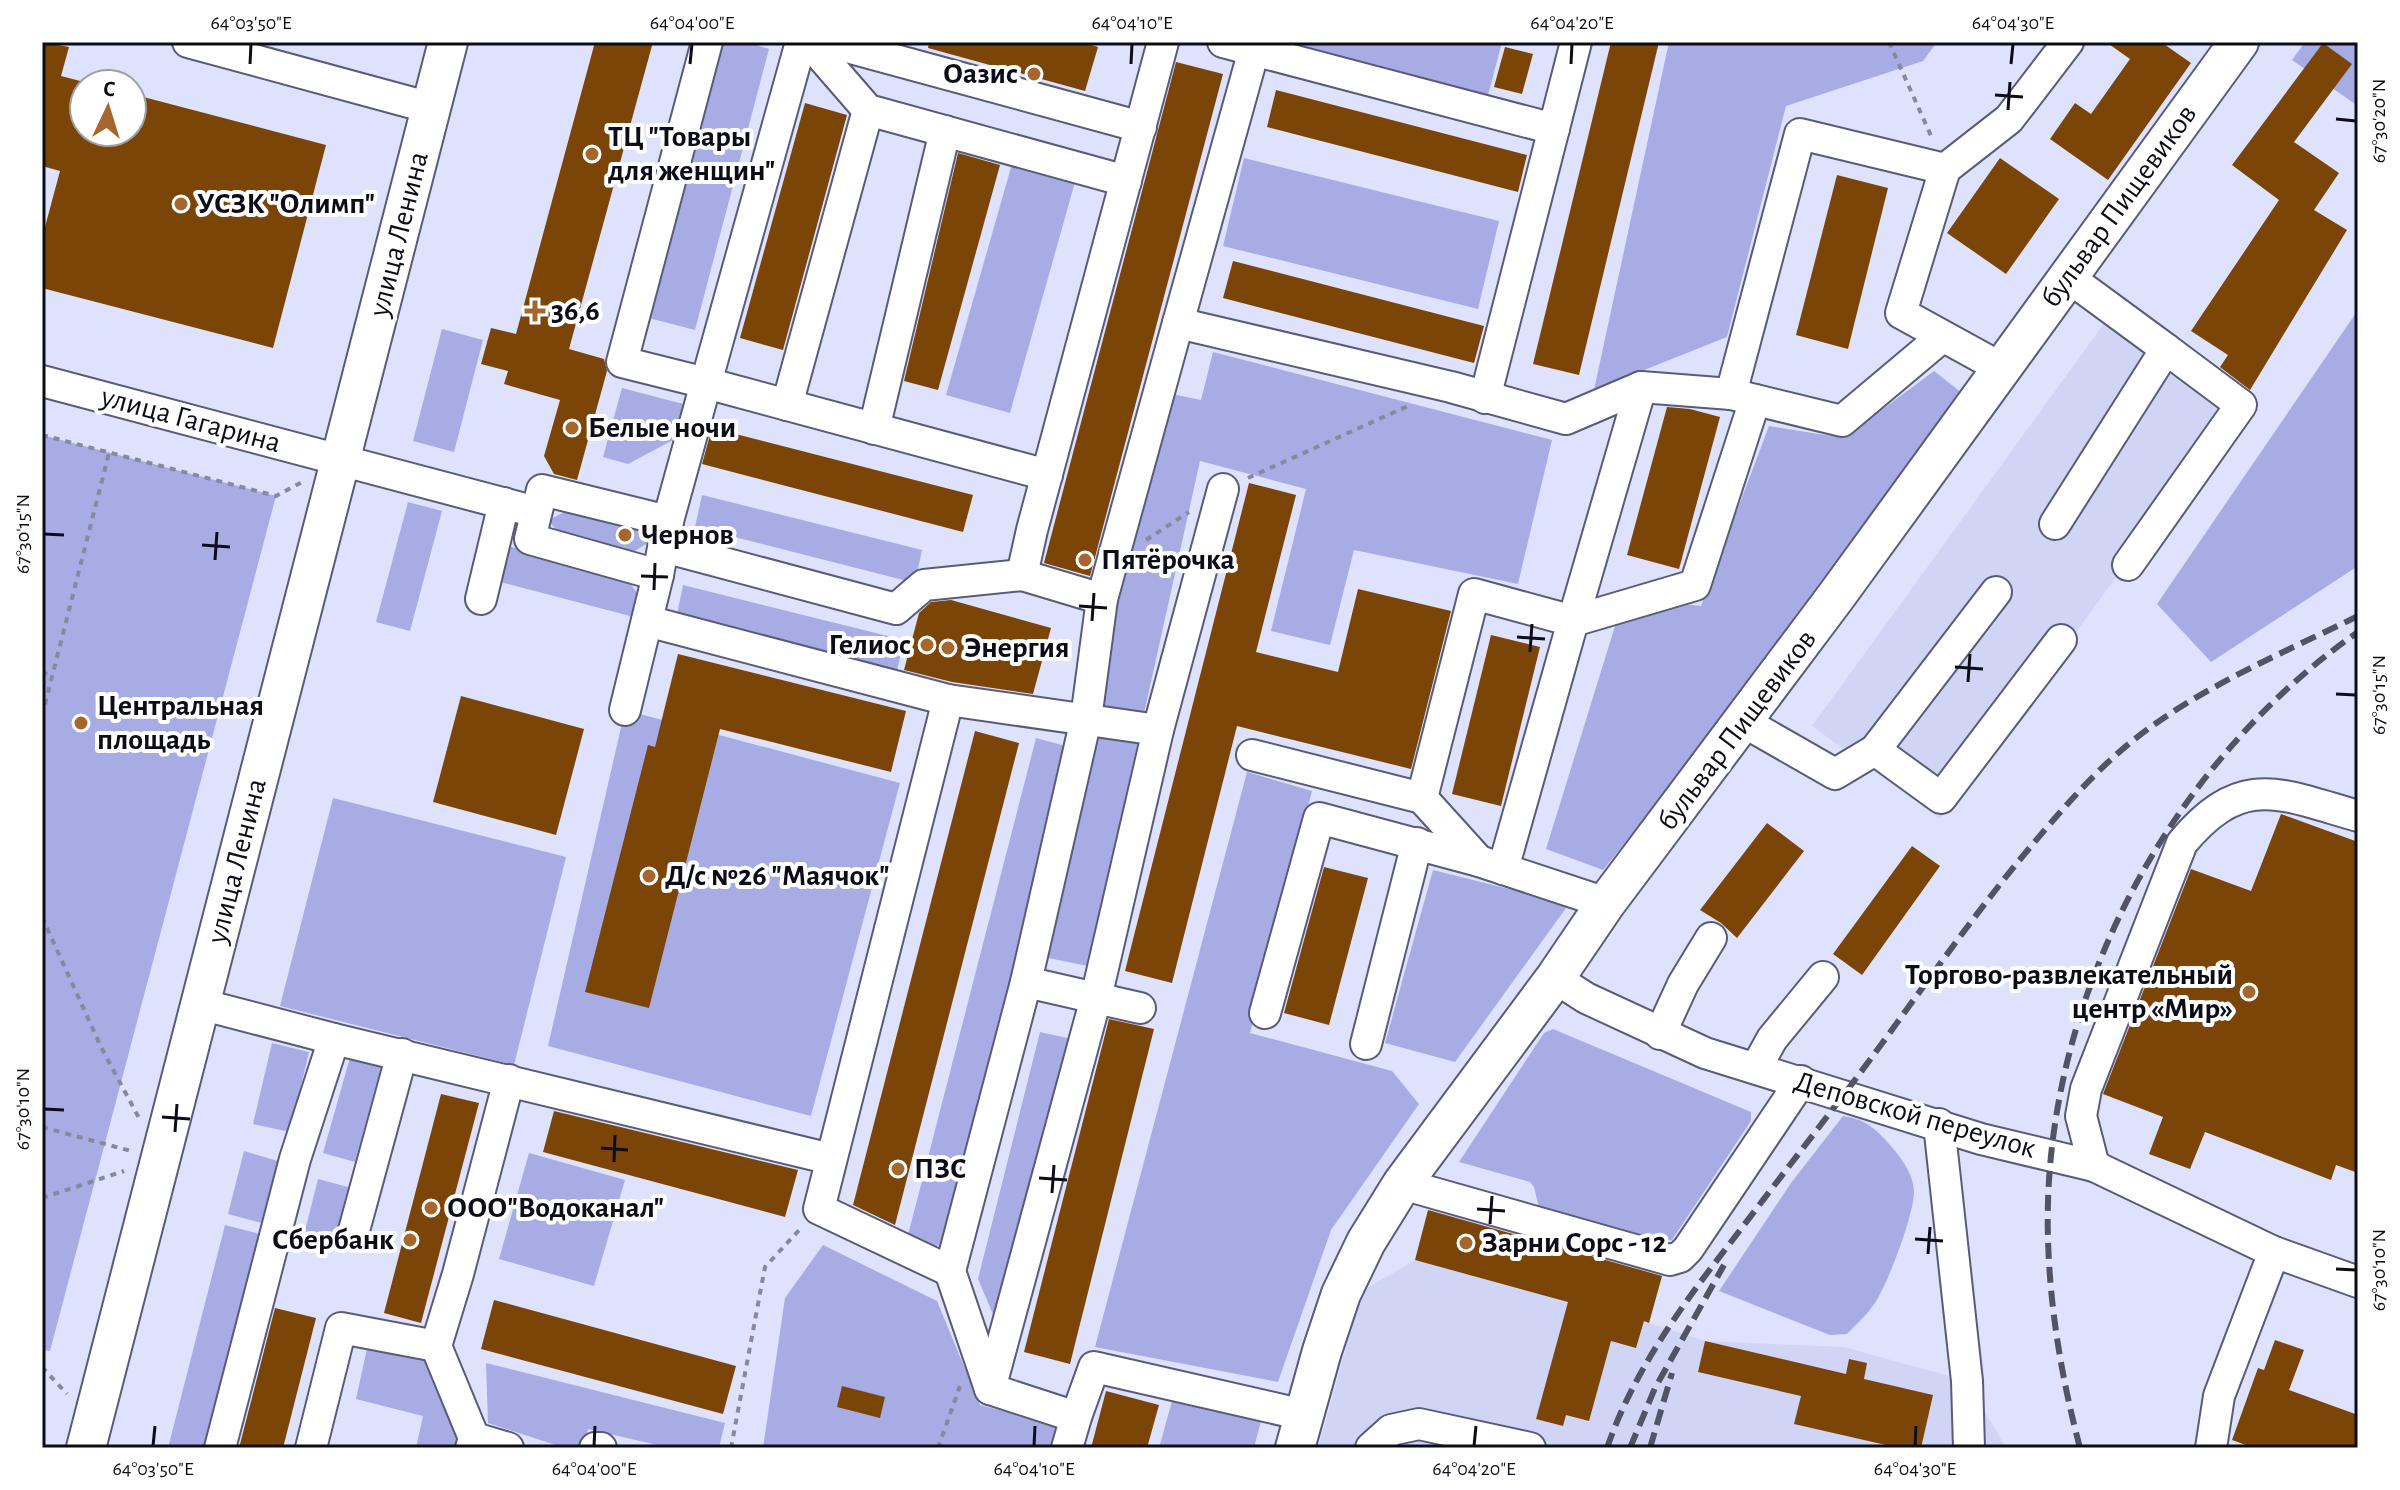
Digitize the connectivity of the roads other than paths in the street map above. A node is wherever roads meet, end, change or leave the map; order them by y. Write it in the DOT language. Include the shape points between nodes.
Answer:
graph roads {
  1 [pos="188,42"];
  2 [pos="448,42"];
  3 [pos="707,42"];
  4 [pos="801,42"];
  5 [pos="809,42"];
  6 [pos="829,42"];
  7 [pos="1163,42"];
  8 [pos="1223,42"];
  9 [pos="1576,42"];
  10 [pos="2068,42"];
  11 [pos="2239,42"];
  12 [pos="1254,50"];
  13 [pos="431,108"];
  14 [pos="868,110"];
  15 [pos="1141,127"];
  16 [pos="1554,129"];
  17 [pos="945,131"];
  18 [pos="1945,169"];
  19 [pos="1126,181"];
  20 [pos="2068,277"];
  21 [pos="1178,323"];
  22 [pos="1942,337"];
  23 [pos="2166,349"];
  24 [pos="2001,368"];
  25 [pos="42,381"];
  26 [pos="706,383"];
  27 [pos="1641,387"];
  28 [pos="1743,397"];
  29 [pos="1485,398"];
  30 [pos="787,405"];
  31 [pos="874,429"];
  32 [pos="341,460"];
  33 [pos="1047,475"];
  34 [pos="1223,489"];
  35 [pos="504,503"];
  36 [pos="536,512"];
  37 [pos="2055,524"];
  38 [pos="663,548"];
  39 [pos="2128,565"];
  40 [pos="1022,575"];
  41 [pos="1996,592"];
  42 [pos="481,599"];
  43 [pos="1102,599"];
  44 [pos="647,621"];
  45 [pos="1573,621"];
  46 [pos="2061,640"];
  47 [pos="948,700"];
  48 [pos="625,710"];
  49 [pos="1086,719"];
  50 [pos="1744,722"];
  51 [pos="1158,730"];
  52 [pos="1875,750"];
  53 [pos="1252,755"];
  54 [pos="1422,798"];
  55 [pos="2358,816"];
  56 [pos="1417,843"];
  57 [pos="1491,865"];
  58 [pos="1606,903"];
  59 [pos="1711,938"];
  60 [pos="1823,977"];
  61 [pos="1555,978"];
  62 [pos="1026,982"];
  63 [pos="1096,998"];
  64 [pos="200,1004"];
  65 [pos="1140,1008"];
  66 [pos="1265,1013"];
  67 [pos="1660,1034"];
  68 [pos="334,1039"];
  69 [pos="1366,1044"];
  70 [pos="402,1054"];
  71 [pos="1756,1068"];
  72 [pos="509,1080"];
  73 [pos="1801,1081"];
  74 [pos="1939,1124"];
  75 [pos="831,1159"];
  76 [pos="2094,1166"];
  77 [pos="1402,1184"];
  78 [pos="353,1234"];
  79 [pos="2274,1252"];
  80 [pos="950,1271"];
  81 [pos="2358,1282"];
  82 [pos="436,1346"];
  83 [pos="990,1389"];
  84 [pos="1076,1417"];
  85 [pos="1300,1431"];
  86 [pos="472,1443"];
  87 [pos="86,1448"];
  88 [pos="220,1448"];
  89 [pos="311,1448"];
  90 [pos="508,1448"];
  91 [pos="595,1448"];
  92 [pos="601,1448"];
  93 [pos="1067,1448"];
  94 [pos="1371,1448"];
  95 [pos="1530,1448"];
  96 [pos="1969,1448"];
  97 [pos="2211,1448"];
  1 -- 13 [label="street"];
  2 -- 13 [label="main road, улица Ленина"];
  3 -- 26 [label="street" via="622,362"];
  4 -- 26 [label="street"];
  5 -- 14 [label="street"];
  6 -- 15 [label="street"];
  7 -- 15 [label="street"];
  8 -- 12 [label="street"];
  9 -- 16 [label="street"];
  10 -- 18 [label="street" via="2009,119"];
  11 -- 20 [label="main road, бульвар Пищевиков"];
  12 -- 16 [label="street"];
  12 -- 21 [label="street"];
  13 -- 32 [label="main road, улица Ленина"];
  14 -- 17 [label="street"];
  14 -- 30 [label="street"];
  15 -- 19 [label="street"];
  16 -- 29 [label="street"];
  17 -- 19 [label="street"];
  17 -- 31 [label="street"];
  18 -- 22 [label="street" via="1901,313"];
  18 -- 28 [label="street" via="1800,134"];
  19 -- 33 [label="street"];
  20 -- 23 [label="street"];
  20 -- 24 [label="main road, бульвар Пищевиков"];
  21 -- 29 [label="street"];
  21 -- 43 [label="street"];
  22 -- 24 [label="street"];
  22 -- 28 [label="street" via="1842,421"];
  23 -- 37 [label="street"];
  23 -- 39 [label="street" via="2241,405"];
  24 -- 50 [label="main road, бульвар Пищевиков"];
  25 -- 32 [label="street, улица Гагарина"];
  26 -- 30 [label="street"];
  26 -- 38 [label="street"];
  27 -- 28 [label="street"];
  27 -- 29 [label="street" via="1566,419"];
  27 -- 45 [label="street"];
  28 -- 45 [label="street" via="1695,585"];
  30 -- 31 [label="street"];
  31 -- 33 [label="street"];
  32 -- 35 [label="street, улица Гагарина"];
  32 -- 64 [label="main road, улица Ленина"];
  33 -- 40 [label="street"];
  34 -- 51 [label="street"];
  35 -- 36 [label="street, улица Гагарина"];
  35 -- 42 [label="street"];
  36 -- 38 [label="street" via="542,490"];
  36 -- 38 [label="street" via="530,539"];
  38 -- 40 [label="street" via="896,609 924,585"];
  38 -- 44 [label="street"];
  40 -- 43 [label="street"];
  41 -- 52 [label="street"];
  43 -- 49 [label="street"];
  44 -- 47 [label="street"];
  44 -- 48 [label="street"];
  45 -- 54 [label="street" via="1474,594"];
  45 -- 57 [label="street"];
  46 -- 52 [label="street" via="1941,798"];
  47 -- 49 [label="street"];
  47 -- 75 [label="street"];
  49 -- 51 [label="street"];
  49 -- 62 [label="street"];
  50 -- 52 [label="street" via="1835,774"];
  50 -- 58 [label="main road, бульвар Пищевиков"];
  51 -- 63 [label="street"];
  53 -- 54 [label="street"];
  54 -- 57 [label="street"];
  55 -- 76 [label="street" via="2289,797 2241,796 2206,815 2182,843 2086,1089 2081,1116"];
  56 -- 57 [label="street"];
  56 -- 66 [label="street" via="1319,818"];
  56 -- 69 [label="street"];
  57 -- 58 [label="street"];
  58 -- 61 [label="main road, бульвар Пищевиков"];
  59 -- 67 [label="street"];
  60 -- 71 [label="street" via="1772,1039"];
  61 -- 67 [label="street, Деповской переулок"];
  61 -- 77 [label="main road, бульвар Пищевиков"];
  62 -- 63 [label="street"];
  62 -- 80 [label="street"];
  63 -- 65 [label="street"];
  63 -- 83 [label="street"];
  64 -- 68 [label="street"];
  64 -- 87 [label="main road, улица Ленина"];
  67 -- 71 [label="street, Деповской переулок"];
  68 -- 70 [label="street"];
  68 -- 88 [label="street" via="295,1159"];
  70 -- 72 [label="street"];
  70 -- 78 [label="street"];
  71 -- 73 [label="street, Деповской переулок"];
  72 -- 75 [label="street"];
  72 -- 82 [label="street"];
  73 -- 74 [label="street, Деповской переулок"];
  73 -- 77 [label="street" via="1688,1249 1670,1260"];
  74 -- 76 [label="street, Деповской переулок"];
  74 -- 96 [label="street" via="1967,1381"];
  75 -- 80 [label="street" via="819,1209"];
  76 -- 79 [label="street, Деповской переулок"];
  77 -- 85 [label="main road, бульвар Пищевиков" via="1341,1294"];
  79 -- 81 [label="street, Деповской переулок"];
  79 -- 97 [label="street" via="2219,1396"];
  80 -- 83 [label="street"];
  82 -- 86 [label="street"];
  82 -- 89 [label="street" via="341,1328"];
  83 -- 84 [label="street"];
  84 -- 85 [label="street" via="1094,1367"];
  84 -- 93 [label="street"];
  86 -- 90 [label="street"];
  91 -- 92 [label="street"];
  94 -- 95 [label="street" via="1391,1430 1419,1424"];
}
